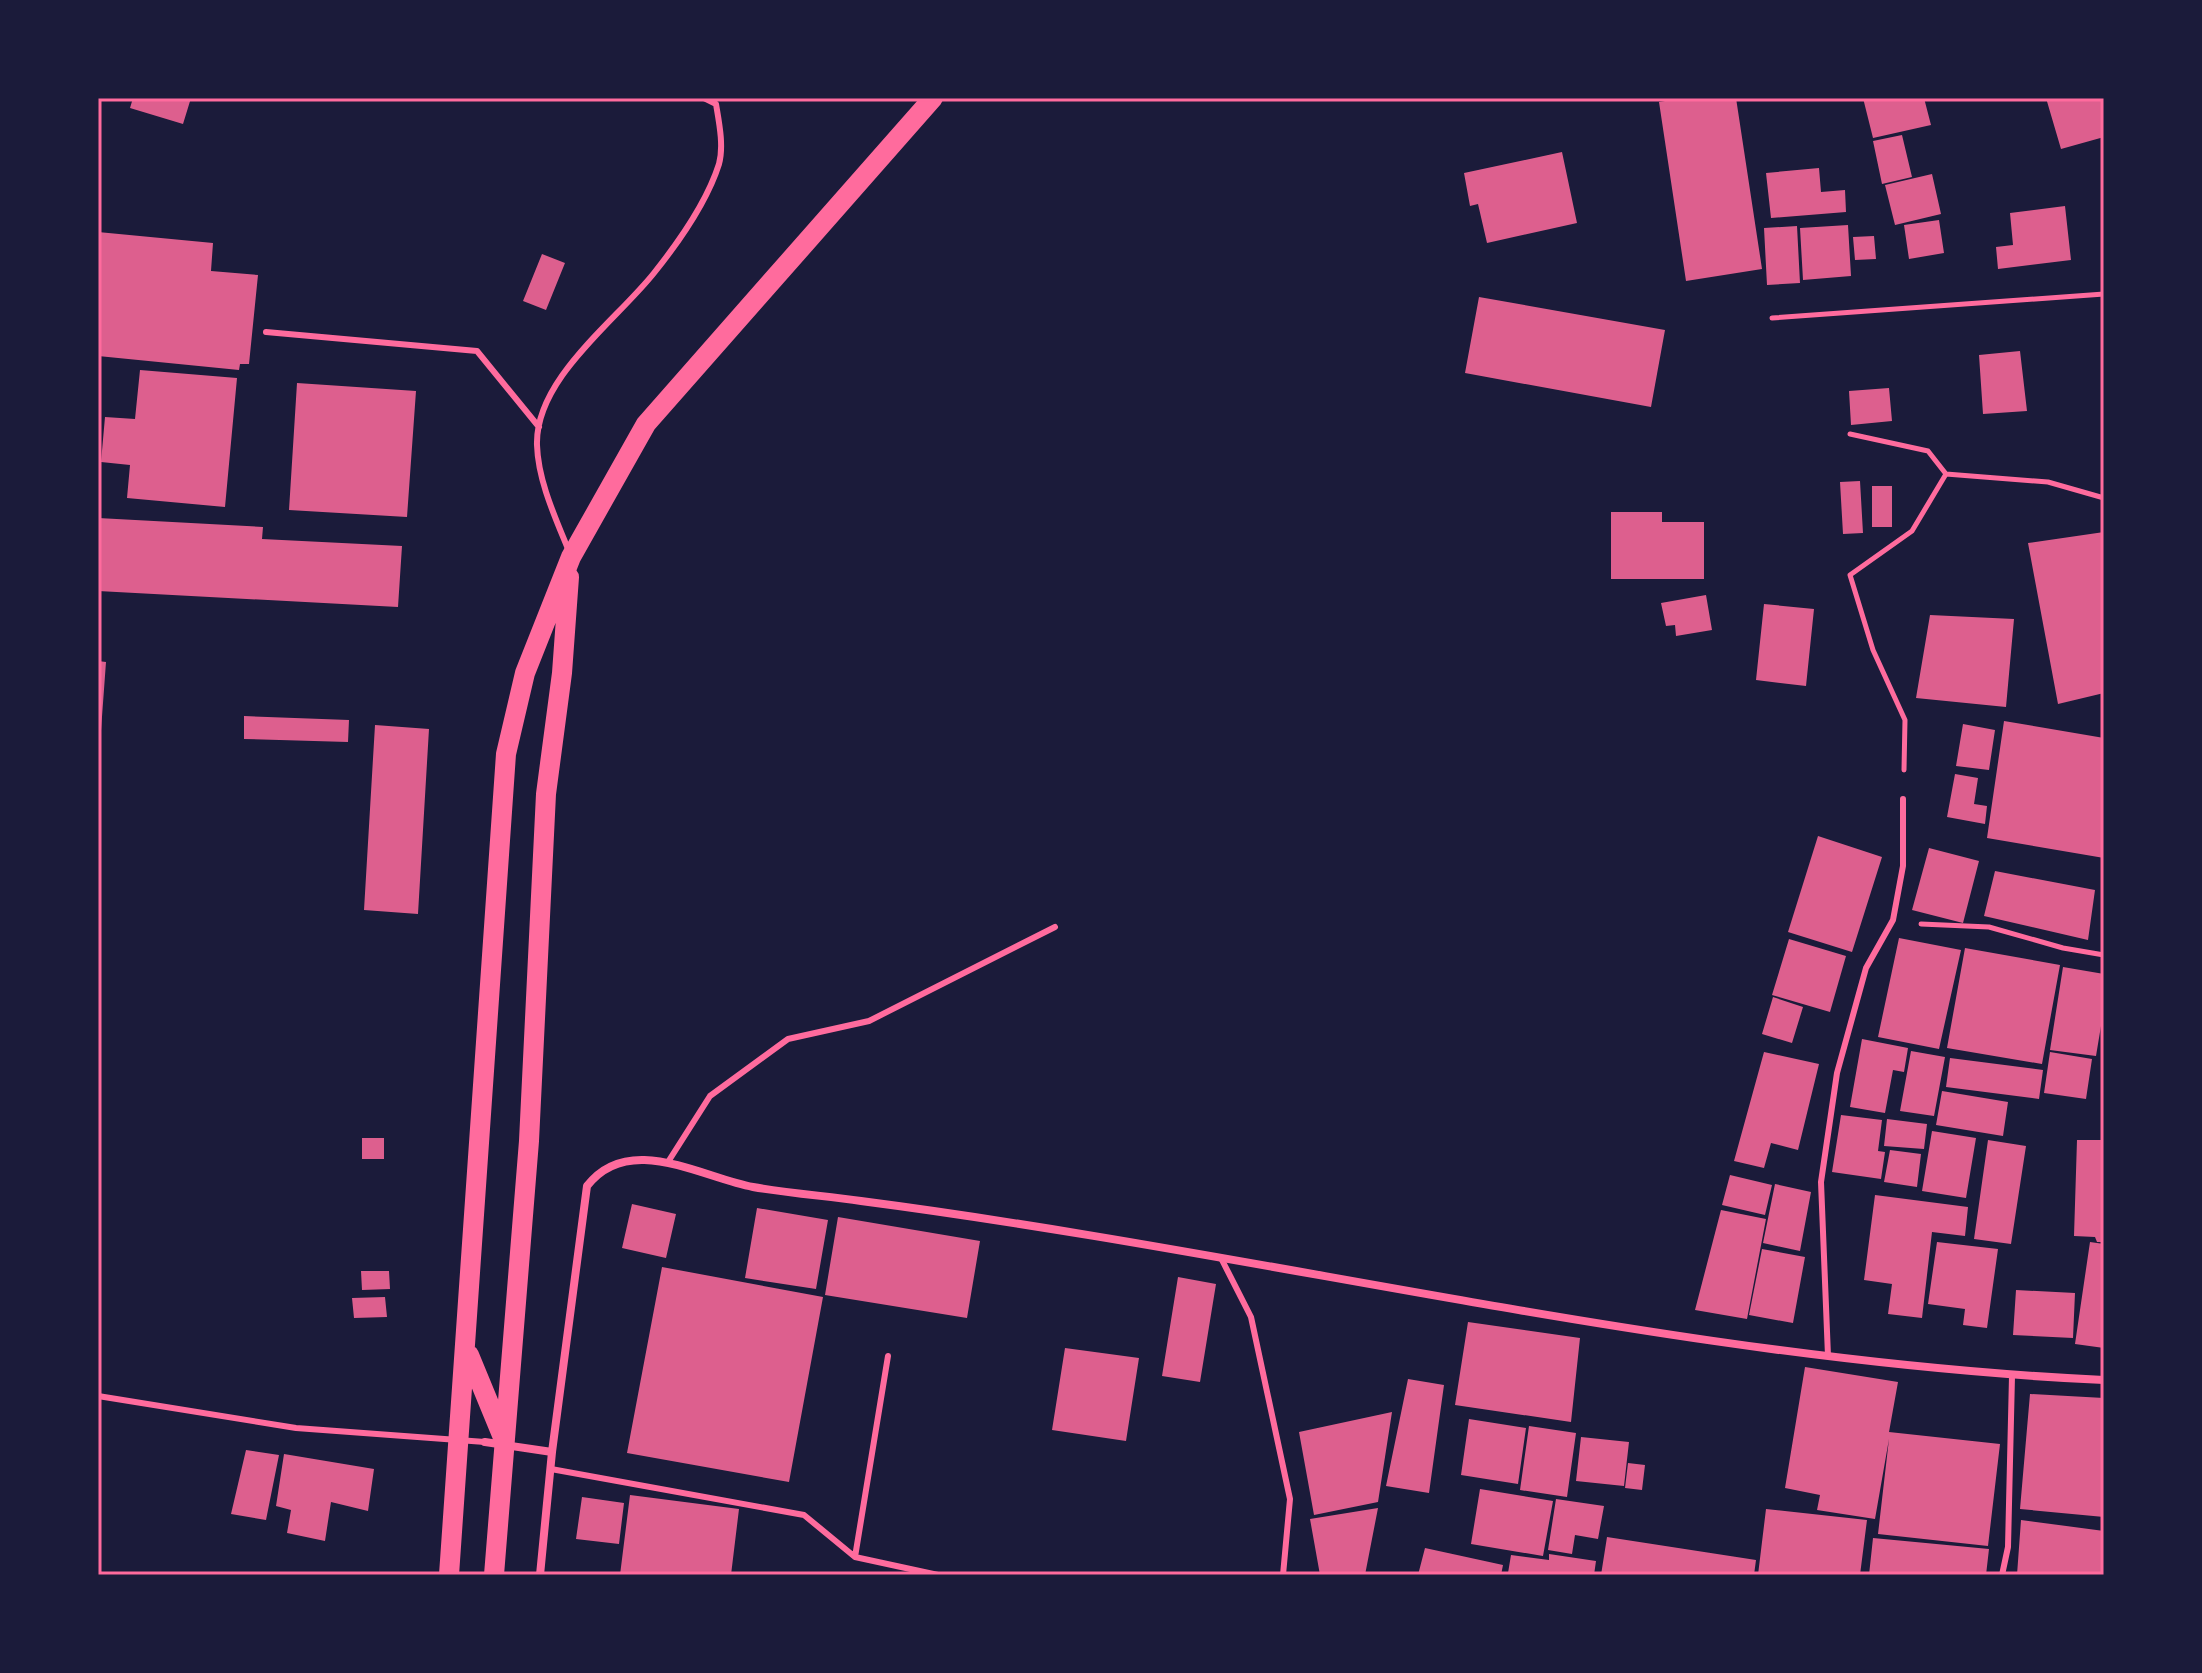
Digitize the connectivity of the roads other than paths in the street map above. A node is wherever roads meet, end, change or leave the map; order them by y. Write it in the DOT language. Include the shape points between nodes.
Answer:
graph roads {
  1 [pos="704,98"];
  2 [pos="933,98"];
  3 [pos="266,332"];
  4 [pos="539,427"];
  5 [pos="571,557"];
  6 [pos="1903,799"];
  7 [pos="1055,927"];
  8 [pos="668,1162"];
  9 [pos="1221,1258"];
  10 [pos="466,1348"];
  11 [pos="888,1356"];
  12 [pos="1828,1356"];
  13 [pos="2012,1376"];
  14 [pos="2104,1380"];
  15 [pos="98,1396"];
  16 [pos="460,1440"];
  17 [pos="495,1443"];
  18 [pos="552,1452"];
  19 [pos="551,1469"];
  20 [pos="855,1557"];
  21 [pos="449,1575"];
  22 [pos="494,1575"];
  23 [pos="540,1575"];
  24 [pos="938,1575"];
  25 [pos="1283,1575"];
  26 [pos="2002,1575"];
  1 -- 4 [label="lane" via="716,104 720,162 701,202 655,273 556,383"];
  2 -- 5 [label="main road" via="646,424"];
  3 -- 4 [label="lane" via="477,351"];
  4 -- 5 [label="lane" via="537,445 550,503"];
  5 -- 10 [label="main road" via="525,673 506,754"];
  5 -- 17 [label="main road" via="546,794 529,1141"];
  6 -- 12 [label="lane" via="1903,866 1893,920 1866,968 1837,1073 1821,1182"];
  7 -- 8 [label="lane" via="869,1021 788,1039 710,1096"];
  8 -- 9 [label="street" via="750,1186"];
  8 -- 18 [label="street" via="618,1162 597,1173 587,1186"];
  9 -- 12 [label="street" via="1431,1297"];
  9 -- 25 [label="lane" via="1251,1317 1290,1499"];
  10 -- 16 [label="main road"];
  10 -- 17 [label="main road"];
  11 -- 20 [label="lane"];
  12 -- 13 [label="street"];
  13 -- 14 [label="street"];
  13 -- 26 [label="lane" via="2008,1547"];
  15 -- 16 [label="lane" via="296,1428"];
  16 -- 17 [label="lane"];
  16 -- 21 [label="main road"];
  17 -- 18 [label="street"];
  17 -- 22 [label="main road"];
  18 -- 19 [label="street"];
  19 -- 20 [label="lane" via="804,1515"];
  19 -- 23 [label="street"];
  20 -- 24 [label="lane"];
}
